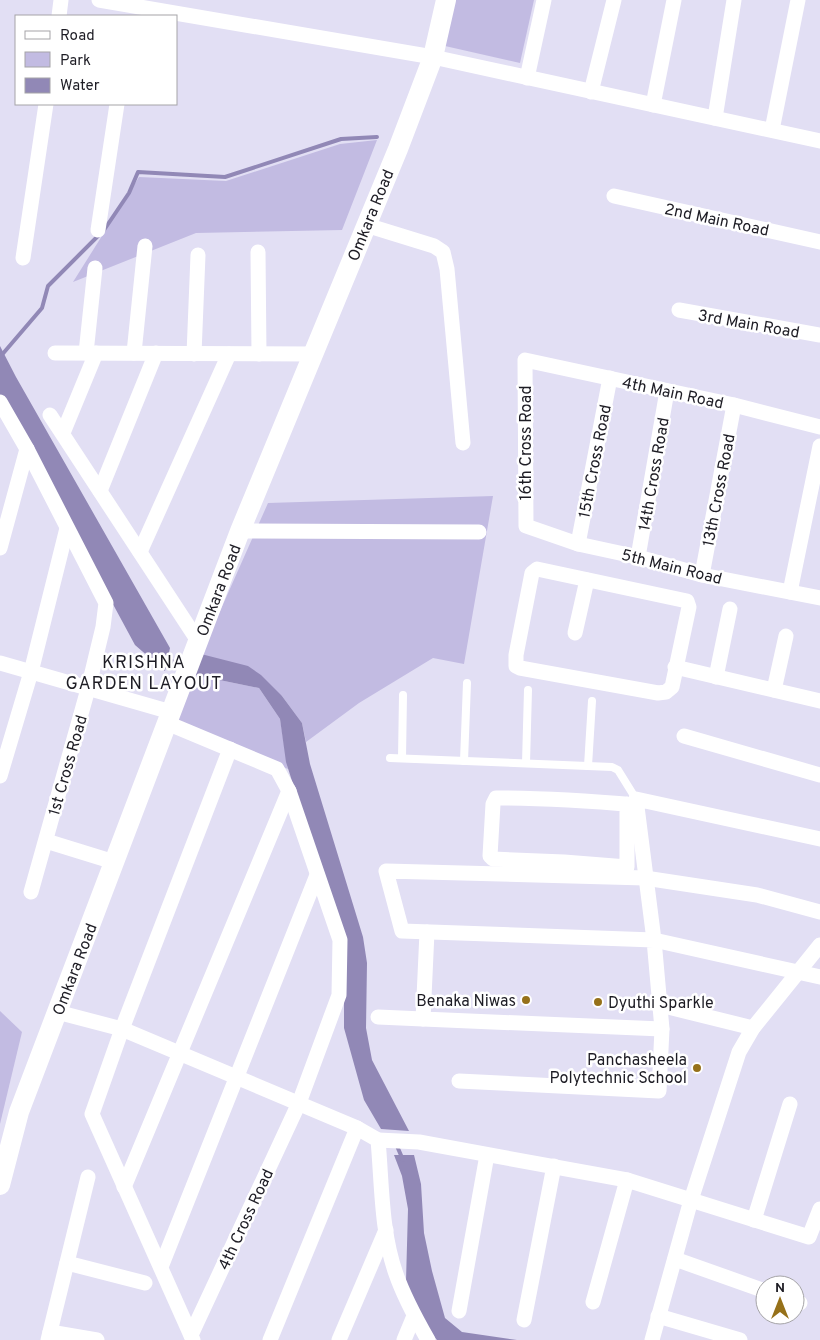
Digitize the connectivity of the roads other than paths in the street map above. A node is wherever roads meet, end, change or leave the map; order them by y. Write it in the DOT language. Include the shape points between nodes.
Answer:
graph roads {
  1 [pos="61,0"];
  2 [pos="99,0"];
  3 [pos="446,0"];
  4 [pos="544,0"];
  5 [pos="614,0"];
  6 [pos="674,0"];
  7 [pos="734,0"];
  8 [pos="798,0"];
  9 [pos="132,7"];
  10 [pos="59,15"];
  11 [pos="433,58"];
  12 [pos="526,78"];
  13 [pos="591,92"];
  14 [pos="46,105"];
  15 [pos="117,105"];
  16 [pos="653,105"];
  17 [pos="715,118"];
  18 [pos="772,130"];
  19 [pos="820,141"];
  20 [pos="614,196"];
  21 [pos="366,225"];
  22 [pos="98,230"];
  23 [pos="820,242"];
  24 [pos="145,246"];
  25 [pos="258,252"];
  26 [pos="198,255"];
  27 [pos="23,258"];
  28 [pos="95,268"];
  29 [pos="679,310"];
  30 [pos="820,336"];
  31 [pos="55,353"];
  32 [pos="90,353"];
  33 [pos="134,353"];
  34 [pos="156,353"];
  35 [pos="194,354"];
  36 [pos="229,354"];
  37 [pos="259,354"];
  38 [pos="313,354"];
  39 [pos="525,360"];
  40 [pos="610,378"];
  41 [pos="667,390"];
  42 [pos="0,402"];
  43 [pos="734,405"];
  44 [pos="50,415"];
  45 [pos="820,428"];
  46 [pos="63,433"];
  47 [pos="463,443"];
  48 [pos="820,446"];
  49 [pos="26,449"];
  50 [pos="100,491"];
  51 [pos="526,526"];
  52 [pos="67,528"];
  53 [pos="240,531"];
  54 [pos="480,532"];
  55 [pos="578,544"];
  56 [pos="0,548"];
  57 [pos="140,552"];
  58 [pos="638,557"];
  59 [pos="702,575"];
  60 [pos="587,580"];
  61 [pos="790,592"];
  62 [pos="820,598"];
  63 [pos="730,609"];
  64 [pos="575,633"];
  65 [pos="786,636"];
  66 [pos="196,646"];
  67 [pos="0,663"];
  68 [pos="675,667"];
  69 [pos="32,672"];
  70 [pos="716,677"];
  71 [pos="467,683"];
  72 [pos="88,689"];
  73 [pos="528,690"];
  74 [pos="774,690"];
  75 [pos="404,695"];
  76 [pos="592,701"];
  77 [pos="820,701"];
  78 [pos="169,718"];
  79 [pos="684,736"];
  80 [pos="230,749"];
  81 [pos="390,758"];
  82 [pos="402,758"];
  83 [pos="464,761"];
  84 [pos="526,763"];
  85 [pos="588,766"];
  86 [pos="0,776"];
  87 [pos="820,776"];
  88 [pos="289,791"];
  89 [pos="633,802"];
  90 [pos="820,839"];
  91 [pos="46,841"];
  92 [pos="114,862"];
  93 [pos="317,875"];
  94 [pos="645,878"];
  95 [pos="31,892"];
  96 [pos="820,912"];
  97 [pos="427,932"];
  98 [pos="654,940"];
  99 [pos="820,945"];
  100 [pos="798,972"];
  101 [pos="820,977"];
  102 [pos="660,1005"];
  103 [pos="57,1012"];
  104 [pos="378,1017"];
  105 [pos="423,1019"];
  106 [pos="752,1028"];
  107 [pos="122,1029"];
  108 [pos="662,1029"];
  109 [pos="180,1053"];
  110 [pos="237,1077"];
  111 [pos="458,1081"];
  112 [pos="299,1103"];
  113 [pos="790,1104"];
  114 [pos="357,1128"];
  115 [pos="382,1141"];
  116 [pos="487,1155"];
  117 [pos="554,1166"];
  118 [pos="88,1177"];
  119 [pos="627,1180"];
  120 [pos="0,1185"];
  121 [pos="124,1187"];
  122 [pos="691,1200"];
  123 [pos="820,1209"];
  124 [pos="754,1220"];
  125 [pos="386,1230"];
  126 [pos="675,1259"];
  127 [pos="67,1264"];
  128 [pos="161,1267"];
  129 [pos="145,1283"];
  130 [pos="755,1287"];
  131 [pos="593,1302"];
  132 [pos="458,1312"];
  133 [pos="414,1316"];
  134 [pos="658,1316"];
  135 [pos="524,1320"];
  136 [pos="49,1336"];
  137 [pos="192,1338"];
  138 [pos="97,1340"];
  139 [pos="270,1340"];
  140 [pos="339,1340"];
  141 [pos="404,1340"];
  142 [pos="428,1340"];
  143 [pos="652,1340"];
  144 [pos="740,1340"];
  1 -- 10 [label="street"];
  2 -- 9 [label="street"];
  3 -- 11 [label="street, Omkara Road"];
  4 -- 12 [label="street"];
  5 -- 13 [label="street"];
  6 -- 16 [label="street"];
  7 -- 17 [label="street"];
  8 -- 18 [label="street"];
  9 -- 11 [label="street"];
  11 -- 12 [label="street"];
  11 -- 21 [label="street, Omkara Road"];
  12 -- 13 [label="street"];
  13 -- 16 [label="street"];
  14 -- 27 [label="street"];
  15 -- 22 [label="street"];
  16 -- 17 [label="street"];
  17 -- 18 [label="street"];
  18 -- 19 [label="street"];
  20 -- 23 [label="street, 2nd Main Road"];
  21 -- 38 [label="street, Omkara Road"];
  21 -- 47 [label="street" via="434,246 443,252"];
  24 -- 33 [label="street"];
  25 -- 37 [label="street"];
  26 -- 35 [label="street"];
  28 -- 32 [label="street"];
  29 -- 30 [label="street, 3rd Main Road"];
  31 -- 32 [label="street"];
  32 -- 33 [label="street"];
  32 -- 46 [label="street"];
  33 -- 34 [label="street"];
  34 -- 35 [label="street"];
  34 -- 50 [label="street"];
  35 -- 36 [label="street"];
  36 -- 37 [label="street"];
  36 -- 57 [label="street"];
  37 -- 38 [label="street"];
  38 -- 53 [label="street, Omkara Road"];
  39 -- 40 [label="street, 4th Main Road"];
  39 -- 51 [label="street, 16th Cross Road"];
  40 -- 41 [label="street, 4th Main Road"];
  40 -- 55 [label="street, 15th Cross Road"];
  41 -- 43 [label="street, 4th Main Road"];
  41 -- 58 [label="street, 14th Cross Road"];
  42 -- 49 [label="street, 1st Cross Road"];
  43 -- 45 [label="street, 4th Main Road"];
  43 -- 59 [label="street, 13th Cross Road"];
  44 -- 46 [label="street"];
  46 -- 50 [label="street"];
  48 -- 61 [label="street"];
  49 -- 52 [label="street, 1st Cross Road"];
  49 -- 56 [label="street"];
  50 -- 57 [label="street"];
  51 -- 55 [label="street, 5th Main Road"];
  52 -- 69 [label="street"];
  52 -- 72 [label="street, 1st Cross Road" via="106,603 104,627"];
  53 -- 54 [label="street"];
  53 -- 66 [label="street, Omkara Road"];
  55 -- 58 [label="street, 5th Main Road"];
  57 -- 66 [label="street"];
  58 -- 59 [label="street, 5th Main Road"];
  59 -- 61 [label="street, 5th Main Road"];
  60 -- 64 [label="street"];
  60 -- 68 [label="street" via="687,601 689,607"];
  60 -- 68 [label="street" via="534,570 516,666 658,693 672,687"];
  61 -- 62 [label="street, 5th Main Road"];
  63 -- 70 [label="street"];
  65 -- 74 [label="street"];
  66 -- 78 [label="street, Omkara Road"];
  67 -- 69 [label="street, 4th Cross Road"];
  68 -- 70 [label="street"];
  69 -- 72 [label="street, 4th Cross Road"];
  69 -- 86 [label="street"];
  70 -- 74 [label="street"];
  71 -- 83 [label="lane"];
  72 -- 78 [label="street, 4th Cross Road"];
  72 -- 91 [label="street, 1st Cross Road"];
  73 -- 84 [label="lane"];
  74 -- 77 [label="street"];
  75 -- 82 [label="lane"];
  76 -- 85 [label="lane"];
  78 -- 80 [label="street, 4th Cross Road"];
  78 -- 92 [label="street, Omkara Road"];
  79 -- 87 [label="street"];
  80 -- 88 [label="street, 4th Cross Road" via="277,769"];
  80 -- 107 [label="street"];
  81 -- 82 [label="lane"];
  82 -- 83 [label="lane"];
  83 -- 84 [label="lane"];
  84 -- 85 [label="lane"];
  85 -- 89 [label="lane" via="612,766 618,770"];
  88 -- 93 [label="street, 4th Cross Road"];
  88 -- 109 [label="street"];
  89 -- 89 [label="street" via="496,798 490,856 493,859 628,867"];
  89 -- 90 [label="street"];
  89 -- 94 [label="street"];
  91 -- 92 [label="street"];
  91 -- 95 [label="street, 1st Cross Road"];
  92 -- 103 [label="street, Omkara Road"];
  93 -- 110 [label="street"];
  93 -- 112 [label="street, 4th Cross Road" via="340,940 339,995"];
  94 -- 96 [label="street" via="757,895"];
  94 -- 97 [label="street" via="386,871 402,931"];
  94 -- 98 [label="street"];
  97 -- 98 [label="street"];
  97 -- 105 [label="street"];
  98 -- 100 [label="street"];
  98 -- 102 [label="street"];
  99 -- 100 [label="street"];
  100 -- 101 [label="street"];
  100 -- 106 [label="street"];
  102 -- 106 [label="street"];
  102 -- 108 [label="street"];
  103 -- 107 [label="street"];
  103 -- 120 [label="street, Omkara Road" via="19,1112"];
  104 -- 105 [label="street"];
  105 -- 108 [label="street"];
  106 -- 122 [label="street" via="739,1052"];
  107 -- 109 [label="street"];
  107 -- 121 [label="street" via="92,1114"];
  108 -- 111 [label="street" via="659,1091"];
  109 -- 110 [label="street"];
  109 -- 121 [label="street"];
  110 -- 112 [label="street"];
  110 -- 128 [label="street"];
  112 -- 114 [label="street"];
  112 -- 137 [label="street, 4th Cross Road"];
  113 -- 124 [label="street"];
  114 -- 115 [label="street"];
  114 -- 139 [label="street"];
  115 -- 116 [label="street" via="419,1142"];
  115 -- 125 [label="street"];
  116 -- 117 [label="street"];
  116 -- 132 [label="street"];
  117 -- 119 [label="street"];
  117 -- 135 [label="street"];
  118 -- 127 [label="street"];
  119 -- 122 [label="street"];
  119 -- 131 [label="street"];
  121 -- 128 [label="street"];
  122 -- 124 [label="street"];
  122 -- 126 [label="street"];
  123 -- 124 [label="street" via="809,1237"];
  125 -- 133 [label="street" via="396,1274"];
  125 -- 140 [label="street"];
  126 -- 130 [label="street"];
  126 -- 134 [label="street"];
  127 -- 129 [label="street"];
  127 -- 136 [label="street"];
  128 -- 137 [label="street"];
  133 -- 141 [label="street"];
  133 -- 142 [label="street"];
  134 -- 143 [label="street"];
  134 -- 144 [label="street"];
  136 -- 138 [label="street"];
}
